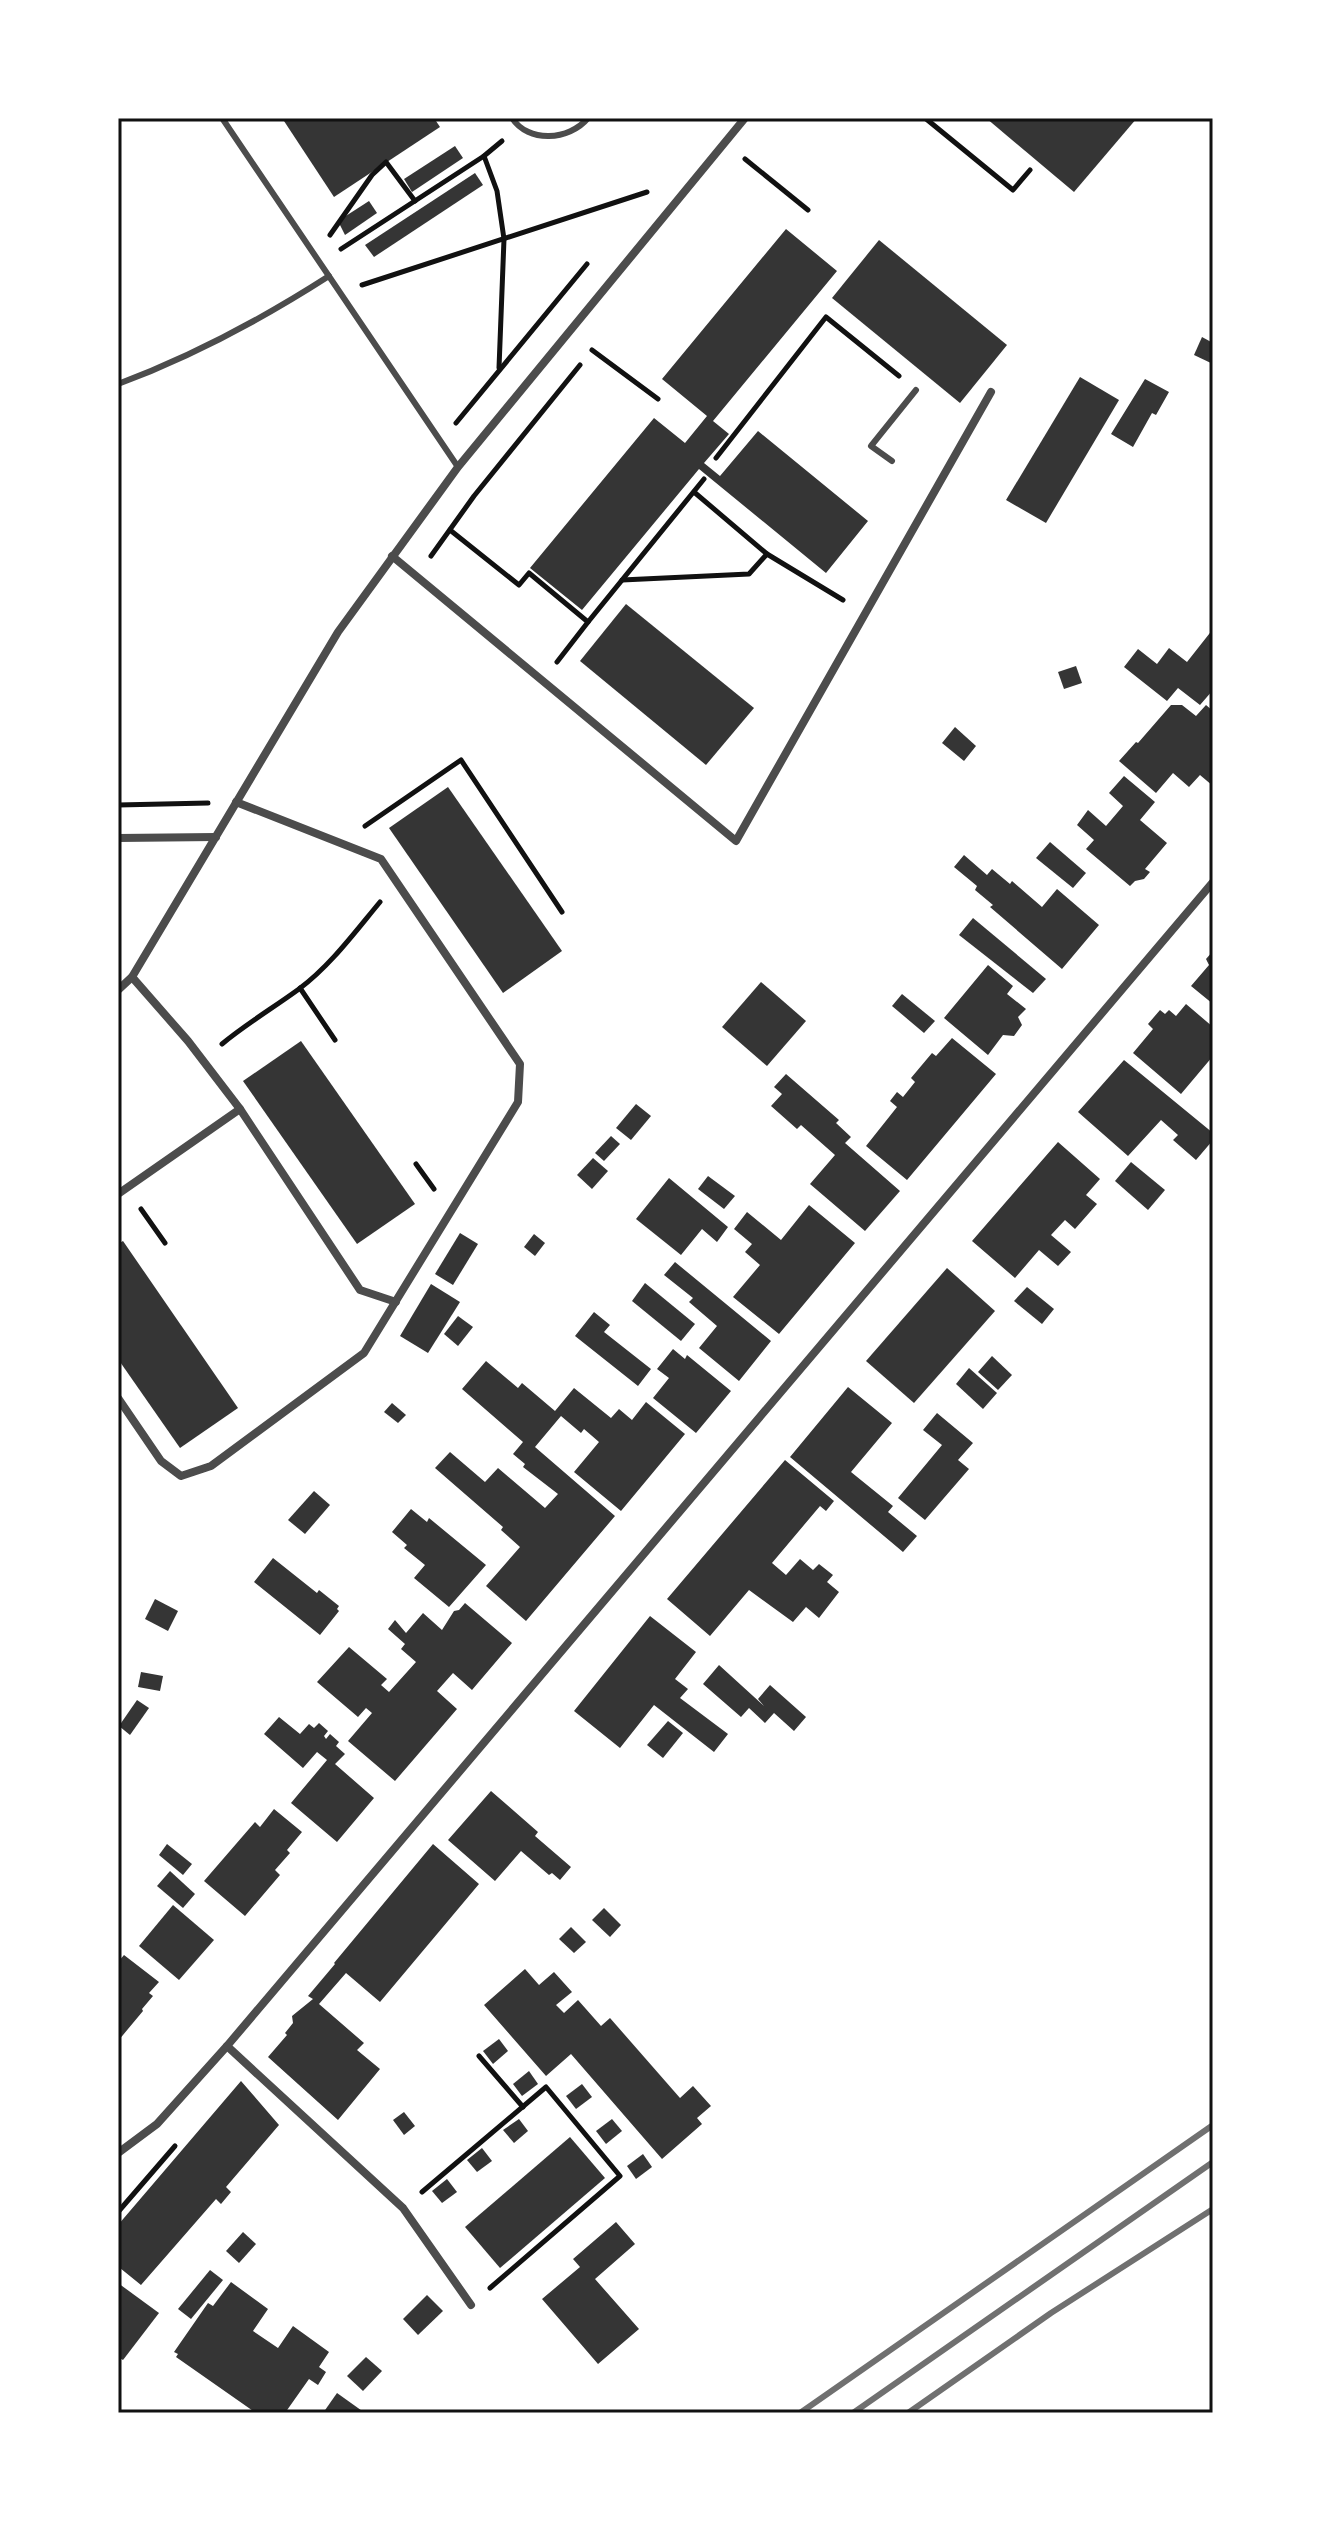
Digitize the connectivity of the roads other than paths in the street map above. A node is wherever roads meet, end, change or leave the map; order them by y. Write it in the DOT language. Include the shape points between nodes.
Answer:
graph roads {
  1 [pos="222,118"];
  2 [pos="512,118"];
  3 [pos="588,118"];
  4 [pos="745,118"];
  5 [pos="329,276"];
  6 [pos="118,384"];
  7 [pos="916,390"];
  8 [pos="991,392"];
  9 [pos="892,461"];
  10 [pos="458,467"];
  11 [pos="392,556"];
  12 [pos="236,802"];
  13 [pos="216,837"];
  14 [pos="118,838"];
  15 [pos="1213,882"];
  16 [pos="132,977"];
  17 [pos="118,990"];
  18 [pos="240,1109"];
  19 [pos="118,1194"];
  20 [pos="396,1302"];
  21 [pos="118,1398"];
  22 [pos="227,2046"];
  23 [pos="118,2153"];
  24 [pos="471,2305"];
  1 -- 5 [label="lane"];
  2 -- 3 [label="lane" via="518,128 541,137 564,134"];
  4 -- 10 [label="street"];
  5 -- 6 [label="lane" via="246,327"];
  5 -- 10 [label="lane"];
  7 -- 9 [label="lane" via="871,446"];
  8 -- 11 [label="street" via="736,841"];
  10 -- 11 [label="street"];
  11 -- 12 [label="street" via="338,632"];
  12 -- 13 [label="street"];
  12 -- 20 [label="street" via="381,859 520,1064 518,1102"];
  13 -- 14 [label="street"];
  13 -- 16 [label="street"];
  15 -- 22 [label="street"];
  16 -- 17 [label="street"];
  16 -- 18 [label="street"];
  18 -- 19 [label="street"];
  18 -- 20 [label="street" via="360,1290"];
  20 -- 21 [label="street" via="364,1353 211,1466 181,1476 161,1461"];
  22 -- 23 [label="street" via="157,2124"];
  22 -- 24 [label="street" via="403,2208"];
}
